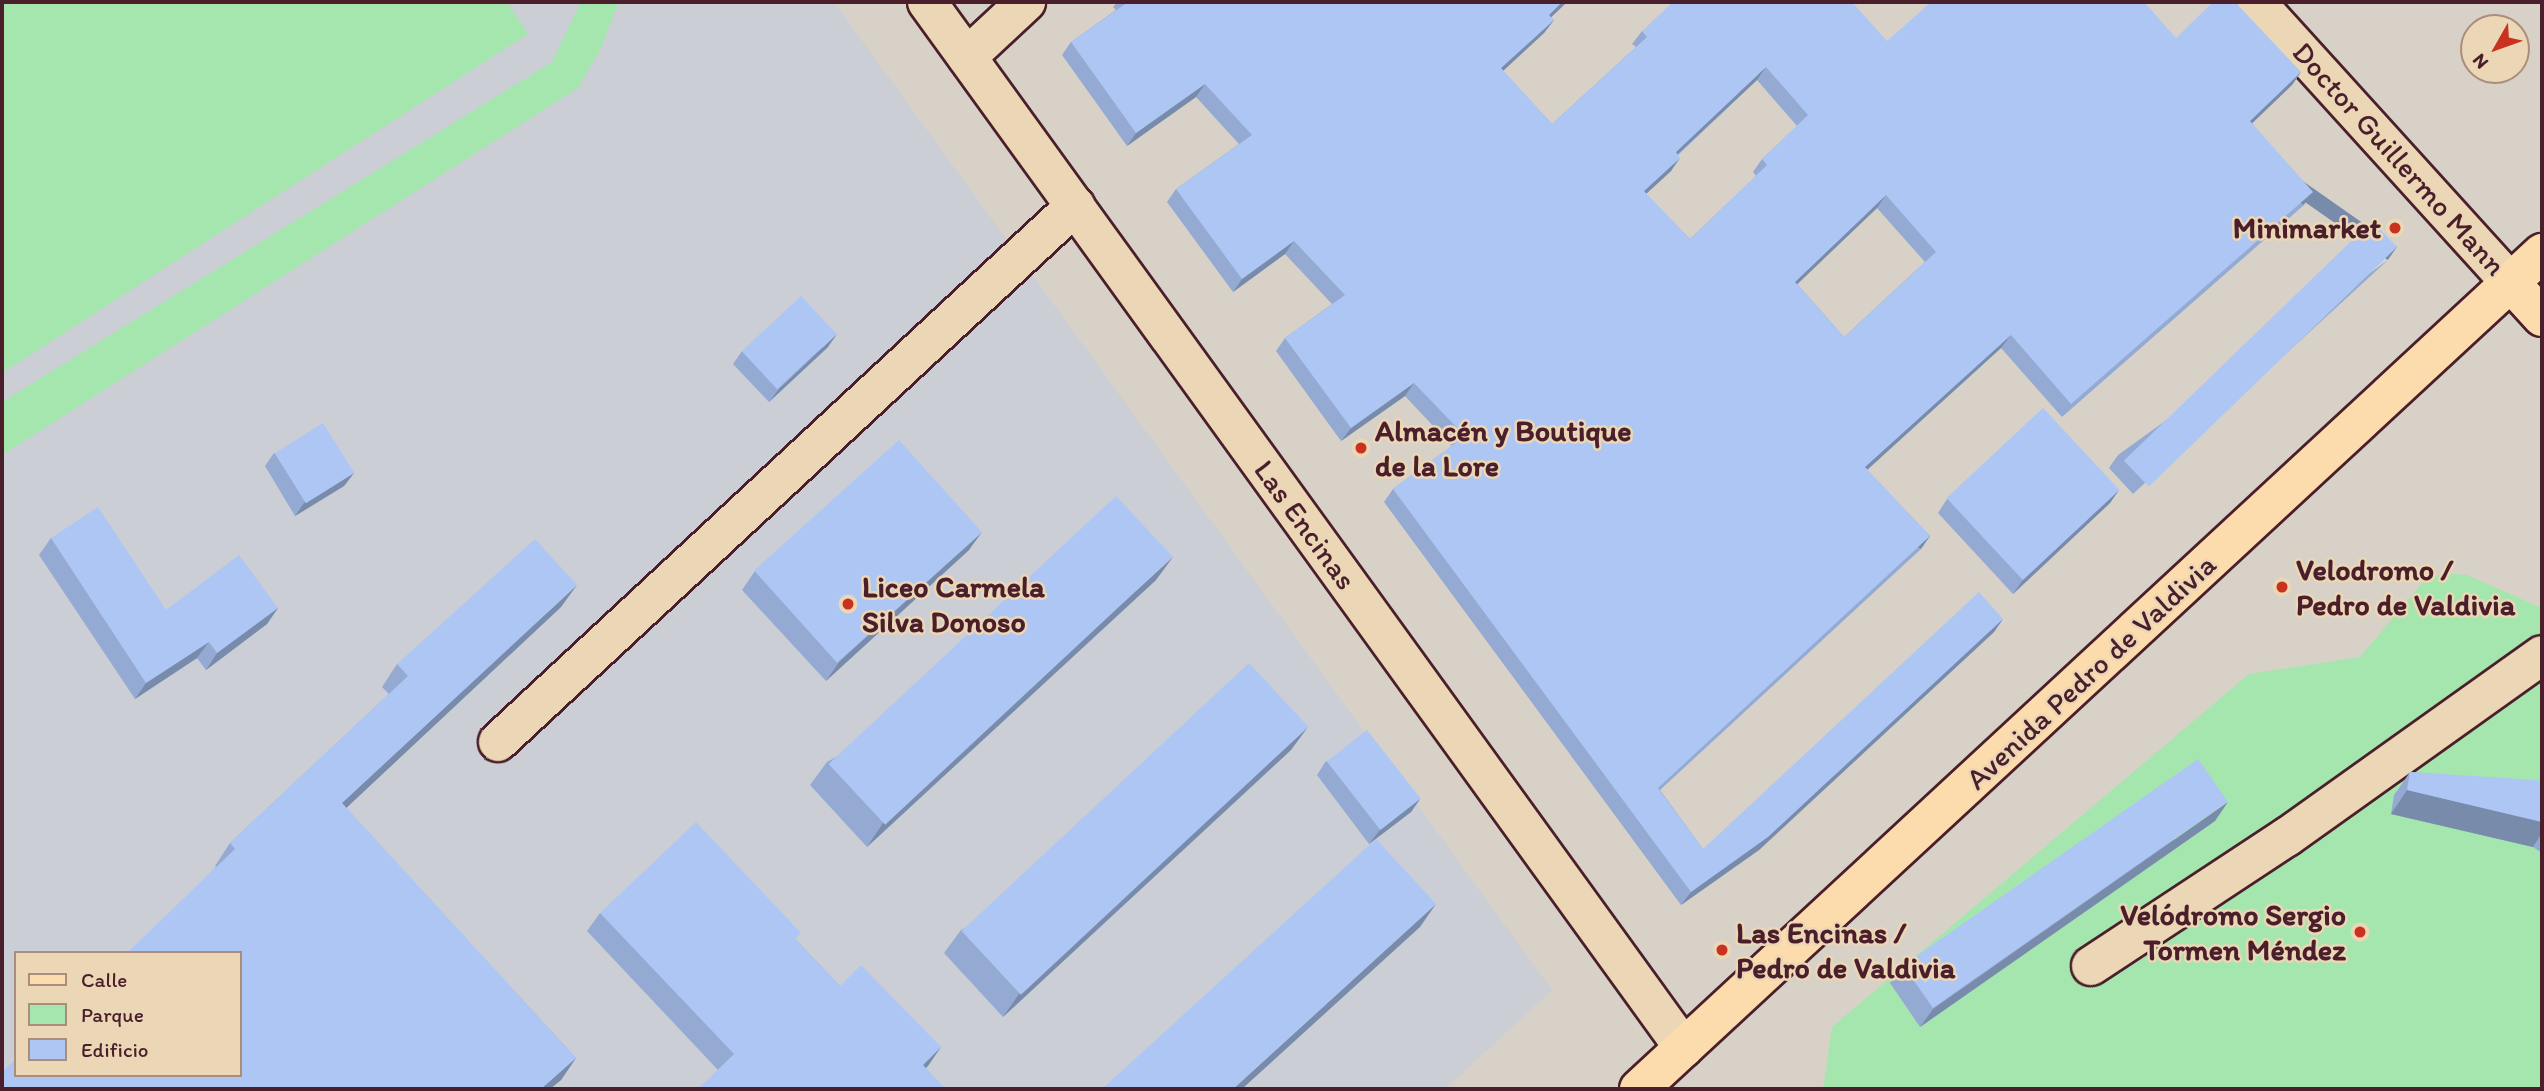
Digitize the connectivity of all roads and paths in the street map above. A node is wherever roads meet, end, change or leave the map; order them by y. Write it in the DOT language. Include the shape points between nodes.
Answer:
graph roads {
  1 [pos="927,2"];
  2 [pos="1026,2"];
  3 [pos="2256,2"];
  4 [pos="967,57"];
  5 [pos="1075,206"];
  6 [pos="2542,253"];
  7 [pos="2511,282"];
  8 [pos="2542,317"];
  9 [pos="2542,655"];
  10 [pos="498,742"];
  11 [pos="2091,966"];
  12 [pos="1684,1048"];
  13 [pos="1639,1089"];
  1 -- 4 [label="street, Las Encinas"];
  2 -- 4 [label="street"];
  3 -- 7 [label="street, Doctor Guillermo Mann"];
  4 -- 5 [label="street, Las Encinas"];
  5 -- 10 [label="street"];
  5 -- 12 [label="street, Las Encinas"];
  6 -- 7 [label="main road, Avenida Pedro de Valdivia"];
  7 -- 8 [label="main road, Doctor Guillermo Mann"];
  7 -- 12 [label="main road, Avenida Pedro de Valdivia"];
  9 -- 11 [label="street" via="2287,838"];
  12 -- 13 [label="main road, Avenida Pedro de Valdivia"];
}
